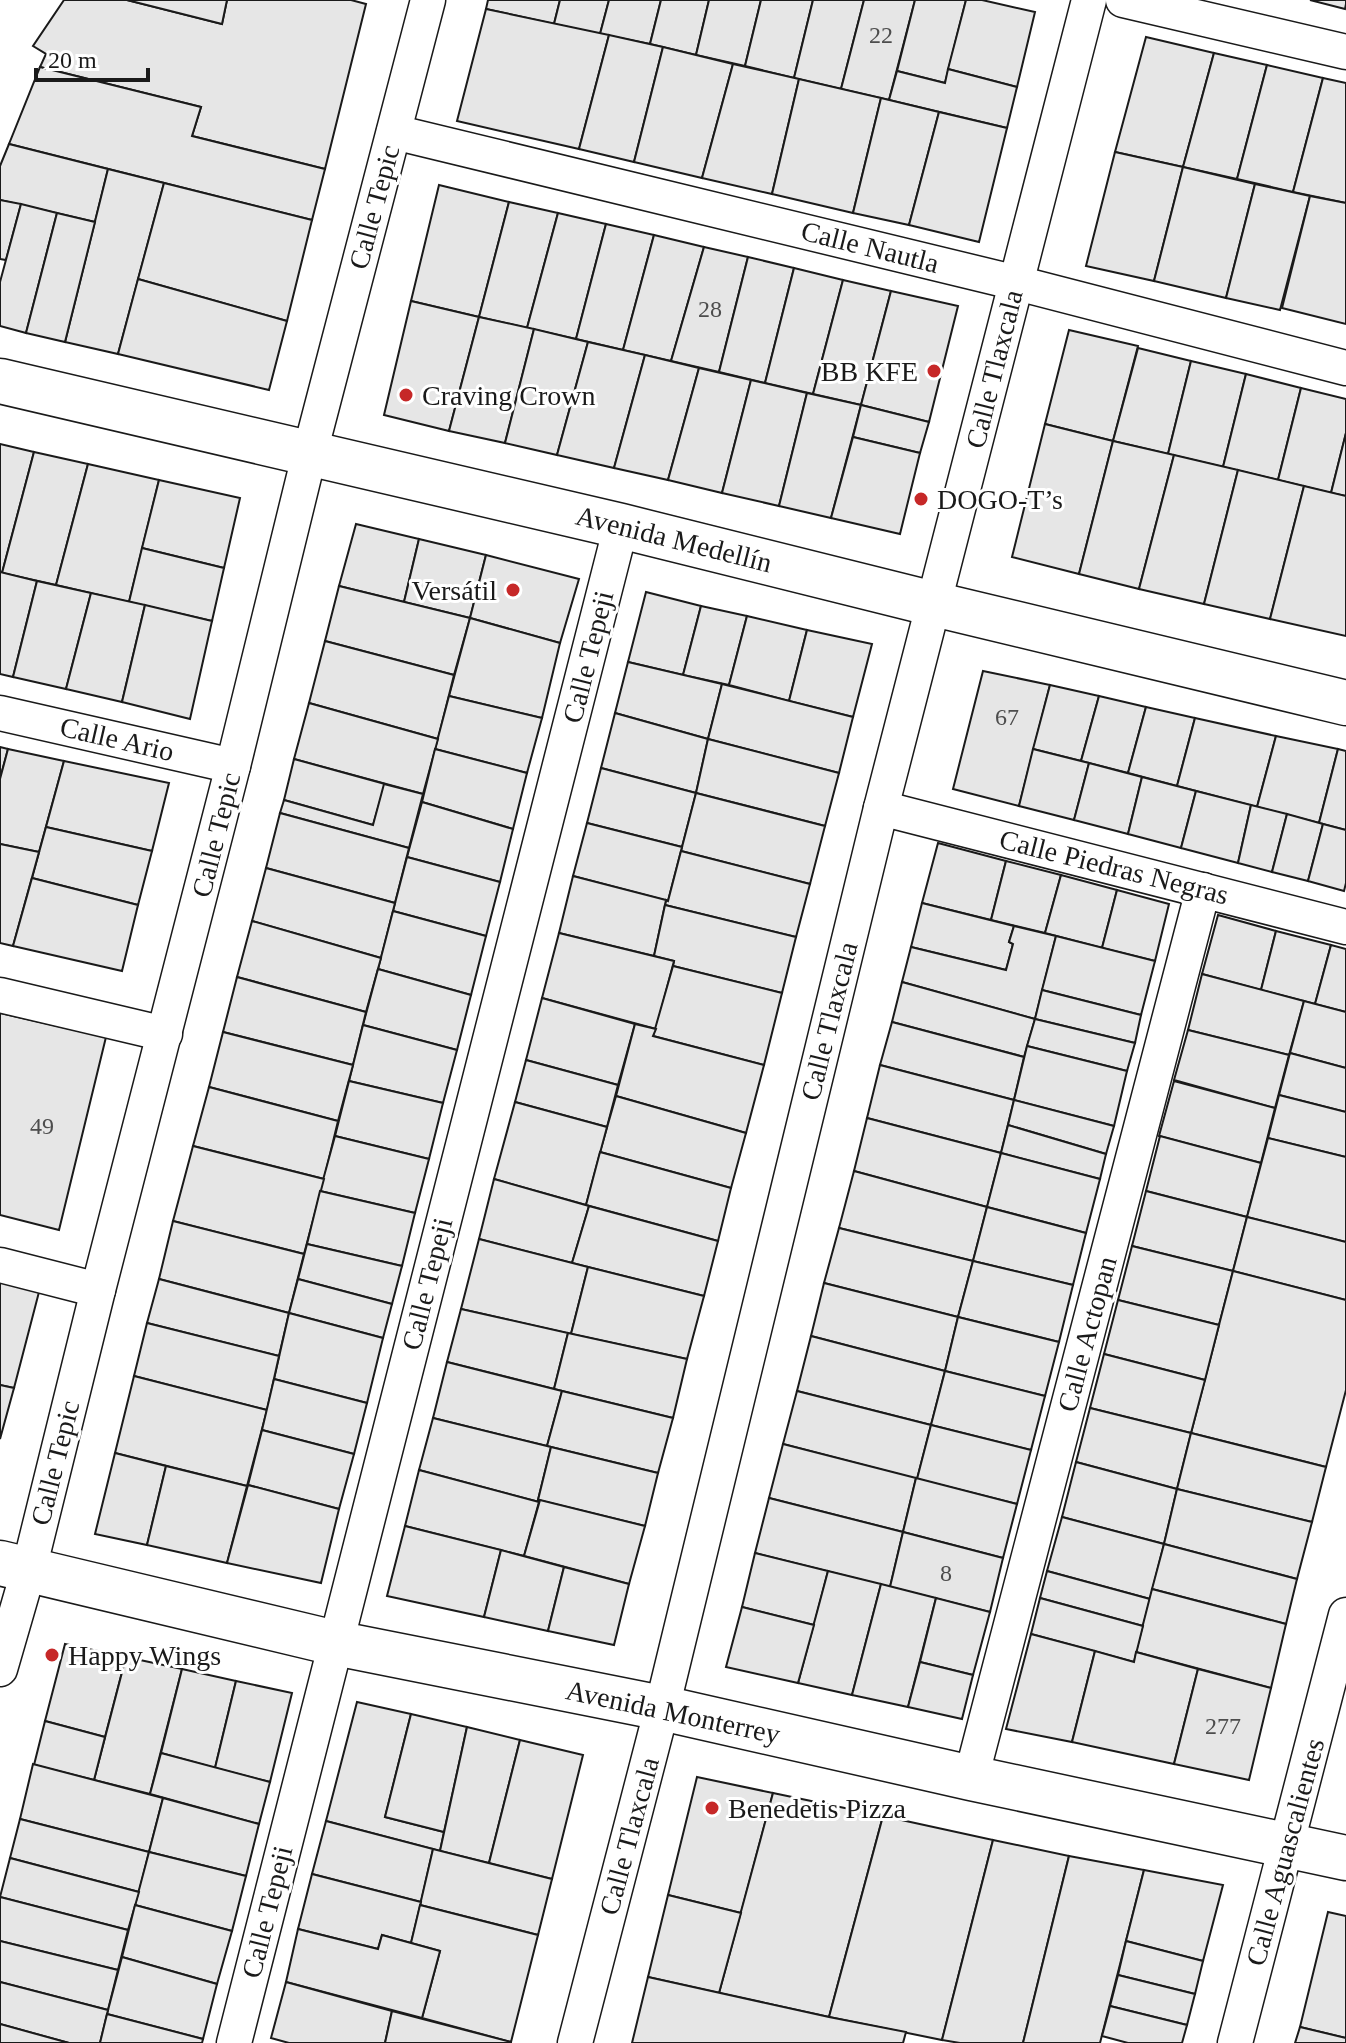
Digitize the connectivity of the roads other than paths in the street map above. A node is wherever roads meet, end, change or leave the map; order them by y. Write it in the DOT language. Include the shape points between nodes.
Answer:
graph roads {
  1 [pos="428,0"];
  2 [pos="1089,0"];
  3 [pos="1123,0"];
  4 [pos="1346,52"];
  5 [pos="394,132"];
  6 [pos="1017,283"];
  7 [pos="1346,368"];
  8 [pos="0,381"];
  9 [pos="310,452"];
  10 [pos="621,526"];
  11 [pos="934,604"];
  12 [pos="1346,703"];
  13 [pos="0,713"];
  14 [pos="233,766"];
  15 [pos="881,808"];
  16 [pos="1203,890"];
  17 [pos="1346,927"];
  18 [pos="0,995"];
  19 [pos="165,1034"];
  20 [pos="0,1265"];
  21 [pos="98,1290"];
  22 [pos="14,1566"];
  23 [pos="1346,1615"];
  24 [pos="335,1643"];
  25 [pos="0,1669"];
  26 [pos="662,1708"];
  27 [pos="971,1778"];
  28 [pos="1287,1845"];
  29 [pos="1346,1858"];
  30 [pos="234,2043"];
  31 [pos="575,2043"];
  32 [pos="1235,2043"];
  1 -- 5 [label="street, Calle Tepic"];
  2 -- 6 [label="street, Calle Tlaxcala"];
  3 -- 4 [label="street"];
  5 -- 6 [label="street, Calle Nautla"];
  5 -- 9 [label="street, Calle Tepic"];
  6 -- 7 [label="street, Calle Nautla"];
  6 -- 11 [label="street, Calle Tlaxcala"];
  8 -- 9 [label="main road, Avenida Medellín"];
  9 -- 10 [label="main road, Avenida Medellín"];
  9 -- 14 [label="street, Calle Tepic"];
  10 -- 11 [label="main road, Avenida Medellín"];
  10 -- 24 [label="street, Calle Tepeji"];
  11 -- 12 [label="main road, Avenida Medellín"];
  11 -- 15 [label="street, Calle Tlaxcala"];
  13 -- 14 [label="street, Calle Ario"];
  14 -- 19 [label="street, Calle Tepic"];
  15 -- 16 [label="street, Calle Piedras Negras"];
  15 -- 26 [label="street, Calle Tlaxcala"];
  16 -- 17 [label="street, Calle Piedras Negras"];
  16 -- 27 [label="street, Calle Actopan"];
  18 -- 19 [label="street"];
  19 -- 21 [label="street, Calle Tepic"];
  20 -- 21 [label="street"];
  21 -- 22 [label="street, Calle Tepic"];
  22 -- 24 [label="main road, Avenida Monterrey"];
  22 -- 25 [label="street, Calle Tepic"];
  23 -- 28 [label="street, Calle Aguascalientes"];
  24 -- 26 [label="main road, Avenida Monterrey"];
  24 -- 30 [label="street, Calle Tepeji"];
  26 -- 27 [label="main road, Avenida Monterrey"];
  26 -- 31 [label="street, Calle Tlaxcala"];
  27 -- 28 [label="main road, Avenida Monterrey"];
  28 -- 29 [label="main road, Avenida Monterrey"];
  28 -- 32 [label="street, Calle Aguascalientes"];
}
